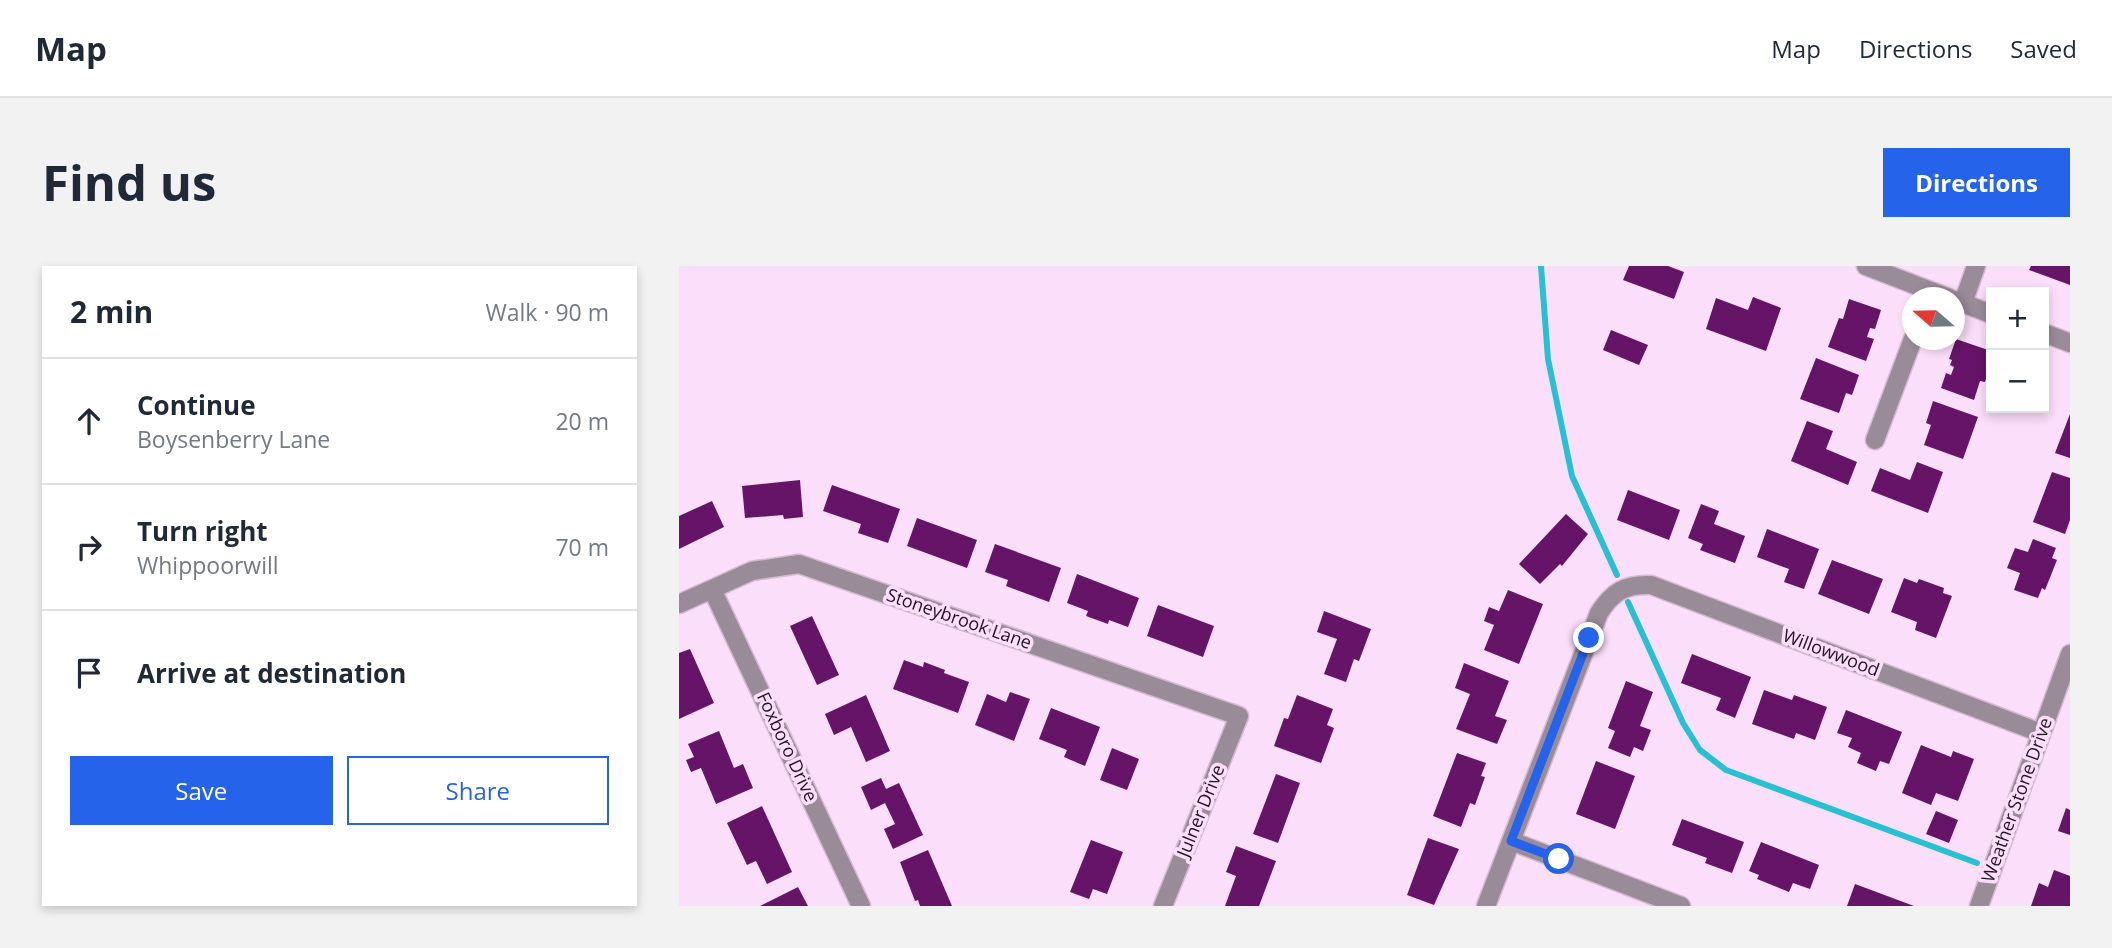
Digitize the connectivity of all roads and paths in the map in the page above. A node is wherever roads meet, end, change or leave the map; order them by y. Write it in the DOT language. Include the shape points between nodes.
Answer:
graph roads {
  1 [pos="1866,266"];
  2 [pos="1976,266"];
  3 [pos="1913,287"];
  4 [pos="1963,287"];
  5 [pos="1965,304"];
  6 [pos="1986,312"];
  7 [pos="2049,335"];
  8 [pos="2070,343"];
  9 [pos="1909,350"];
  10 [pos="1875,440"];
  11 [pos="712,589"];
  12 [pos="679,604"];
  13 [pos="2070,654"];
  14 [pos="1239,716"];
  15 [pos="2041,733"];
  16 [pos="1511,841"];
  17 [pos="861,906"];
  18 [pos="1163,906"];
  19 [pos="1486,906"];
  20 [pos="1681,906"];
  21 [pos="1979,906"];
  1 -- 3 [label="street"];
  2 -- 4 [label="street"];
  5 -- 6 [label="street"];
  7 -- 8 [label="street"];
  9 -- 10 [label="street"];
  11 -- 12 [label="street, Stoneybrook Lane"];
  11 -- 14 [label="street, Stoneybrook Lane" via="752,571 799,564"];
  11 -- 17 [label="street, Foxboro Drive"];
  13 -- 15 [label="street, Weather Stone Drive"];
  14 -- 18 [label="street, Julner Drive"];
  15 -- 16 [label="street, Willowwood" via="1651,585 1636,585 1621,589 1599,613"];
  15 -- 21 [label="street, Weather Stone Drive"];
  16 -- 19 [label="street"];
  16 -- 20 [label="street"];
}
